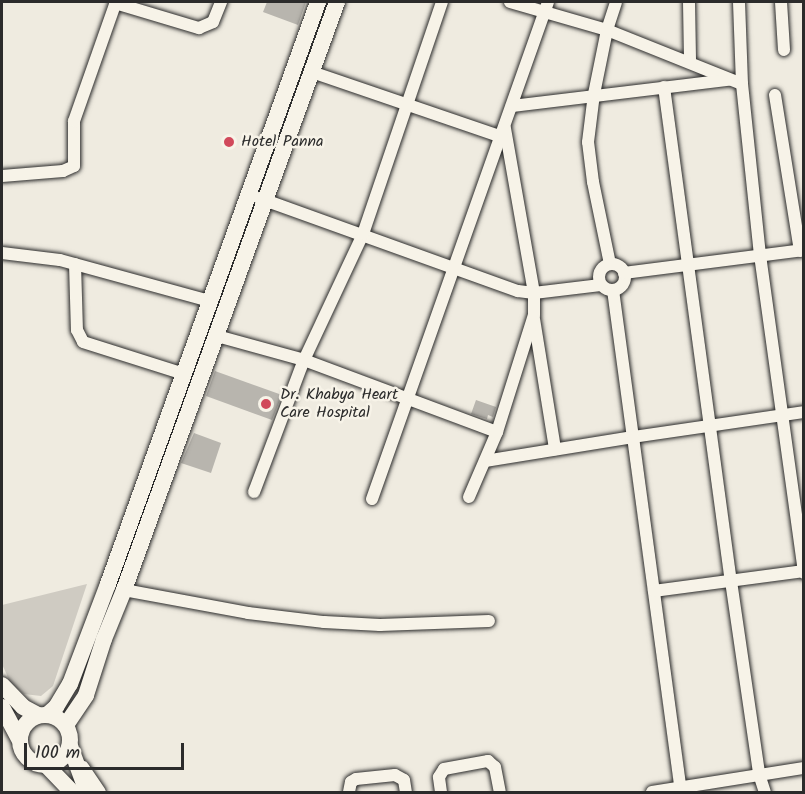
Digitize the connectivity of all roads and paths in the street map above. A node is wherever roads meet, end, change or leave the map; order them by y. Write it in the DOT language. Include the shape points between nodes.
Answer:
graph roads {
  1 [pos="116,2"];
  2 [pos="221,2"];
  3 [pos="318,2"];
  4 [pos="337,2"];
  5 [pos="442,2"];
  6 [pos="510,2"];
  7 [pos="616,2"];
  8 [pos="689,2"];
  9 [pos="739,2"];
  10 [pos="781,2"];
  11 [pos="545,7"];
  12 [pos="607,30"];
  13 [pos="784,50"];
  14 [pos="690,62"];
  15 [pos="312,72"];
  16 [pos="737,82"];
  17 [pos="664,87"];
  18 [pos="594,94"];
  19 [pos="775,95"];
  20 [pos="406,105"];
  21 [pos="512,106"];
  22 [pos="503,132"];
  23 [pos="2,176"];
  24 [pos="250,195"];
  25 [pos="267,200"];
  26 [pos="363,234"];
  27 [pos="802,250"];
  28 [pos="2,253"];
  29 [pos="760,255"];
  30 [pos="75,264"];
  31 [pos="610,264"];
  32 [pos="687,266"];
  33 [pos="454,267"];
  34 [pos="624,273"];
  35 [pos="607,287"];
  36 [pos="534,293"];
  37 [pos="210,301"];
  38 [pos="534,315"];
  39 [pos="217,336"];
  40 [pos="304,360"];
  41 [pos="184,374"];
  42 [pos="409,399"];
  43 [pos="804,412"];
  44 [pos="782,415"];
  45 [pos="711,425"];
  46 [pos="497,432"];
  47 [pos="633,437"];
  48 [pos="555,449"];
  49 [pos="485,460"];
  50 [pos="254,492"];
  51 [pos="469,497"];
  52 [pos="372,499"];
  53 [pos="804,572"];
  54 [pos="731,581"];
  55 [pos="124,590"];
  56 [pos="654,591"];
  57 [pos="489,621"];
  58 [pos="2,685"];
  59 [pos="2,707"];
  60 [pos="43,715"];
  61 [pos="68,736"];
  62 [pos="19,739"];
  63 [pos="41,764"];
  64 [pos="804,768"];
  65 [pos="759,774"];
  66 [pos="681,790"];
  67 [pos="63,792"];
  68 [pos="72,792"];
  69 [pos="87,792"];
  70 [pos="100,792"];
  71 [pos="349,792"];
  72 [pos="406,792"];
  73 [pos="441,792"];
  74 [pos="500,792"];
  75 [pos="652,792"];
  76 [pos="765,792"];
  1 -- 2 [label="street" via="199,28 213,22"];
  1 -- 23 [label="street" via="74,121 74,166 63,171"];
  3 -- 24 [label="main road"];
  4 -- 15 [label="main road"];
  5 -- 20 [label="street"];
  6 -- 11 [label="street"];
  7 -- 12 [label="street"];
  8 -- 14 [label="street"];
  9 -- 16 [label="street"];
  10 -- 13 [label="street"];
  11 -- 12 [label="street"];
  11 -- 21 [label="street"];
  12 -- 14 [label="street"];
  12 -- 18 [label="street"];
  14 -- 16 [label="street"];
  15 -- 20 [label="street"];
  15 -- 25 [label="main road"];
  16 -- 17 [label="street"];
  16 -- 29 [label="street"];
  17 -- 18 [label="street"];
  17 -- 32 [label="street"];
  18 -- 21 [label="street"];
  18 -- 31 [label="street" via="588,142"];
  19 -- 27 [label="street"];
  20 -- 22 [label="street"];
  20 -- 26 [label="street"];
  21 -- 22 [label="street"];
  22 -- 33 [label="street"];
  22 -- 36 [label="street"];
  24 -- 25 [label="street"];
  24 -- 37 [label="main road"];
  25 -- 26 [label="street"];
  25 -- 39 [label="main road"];
  26 -- 33 [label="street"];
  26 -- 40 [label="street"];
  27 -- 29 [label="street"];
  28 -- 30 [label="street"];
  29 -- 32 [label="street"];
  29 -- 44 [label="street"];
  30 -- 37 [label="street"];
  30 -- 41 [label="street" via="77,330 83,342"];
  31 -- 34 [label="street" via="619,266"];
  31 -- 35 [label="street" via="600,272"];
  32 -- 34 [label="street"];
  32 -- 45 [label="street"];
  33 -- 36 [label="street" via="518,291"];
  33 -- 42 [label="street"];
  34 -- 35 [label="street" via="623,282"];
  35 -- 36 [label="street"];
  35 -- 47 [label="street"];
  36 -- 38 [label="street"];
  37 -- 41 [label="main road"];
  38 -- 46 [label="street"];
  38 -- 48 [label="street"];
  39 -- 40 [label="street"];
  39 -- 55 [label="main road"];
  40 -- 42 [label="street"];
  40 -- 50 [label="street"];
  41 -- 60 [label="main road" via="70,684 56,707"];
  42 -- 46 [label="street"];
  42 -- 52 [label="street"];
  43 -- 44 [label="street"];
  44 -- 45 [label="street"];
  44 -- 53 [label="street"];
  45 -- 47 [label="street"];
  45 -- 54 [label="street"];
  46 -- 49 [label="street"];
  47 -- 48 [label="street"];
  47 -- 56 [label="street"];
  48 -- 49 [label="street"];
  49 -- 51 [label="street"];
  53 -- 54 [label="street"];
  54 -- 56 [label="street"];
  54 -- 65 [label="street"];
  55 -- 57 [label="street" via="248,613 324,622 380,626"];
  55 -- 61 [label="main road"];
  56 -- 66 [label="street"];
  58 -- 60 [label="main road" via="23,707"];
  59 -- 62 [label="main road"];
  60 -- 61 [label="main road" via="58,718"];
  60 -- 62 [label="main road" via="28,720"];
  61 -- 63 [label="main road" via="65,755 57,762"];
  61 -- 69 [label="main road"];
  61 -- 70 [label="street"];
  62 -- 63 [label="main road" via="27,758"];
  63 -- 67 [label="street"];
  63 -- 68 [label="main road"];
  64 -- 65 [label="street"];
  65 -- 66 [label="street"];
  65 -- 76 [label="street"];
  66 -- 75 [label="street"];
  71 -- 72 [label="street" via="356,779 395,775 404,780"];
  73 -- 74 [label="street" via="439,777 444,769 488,761 495,767"];
}
